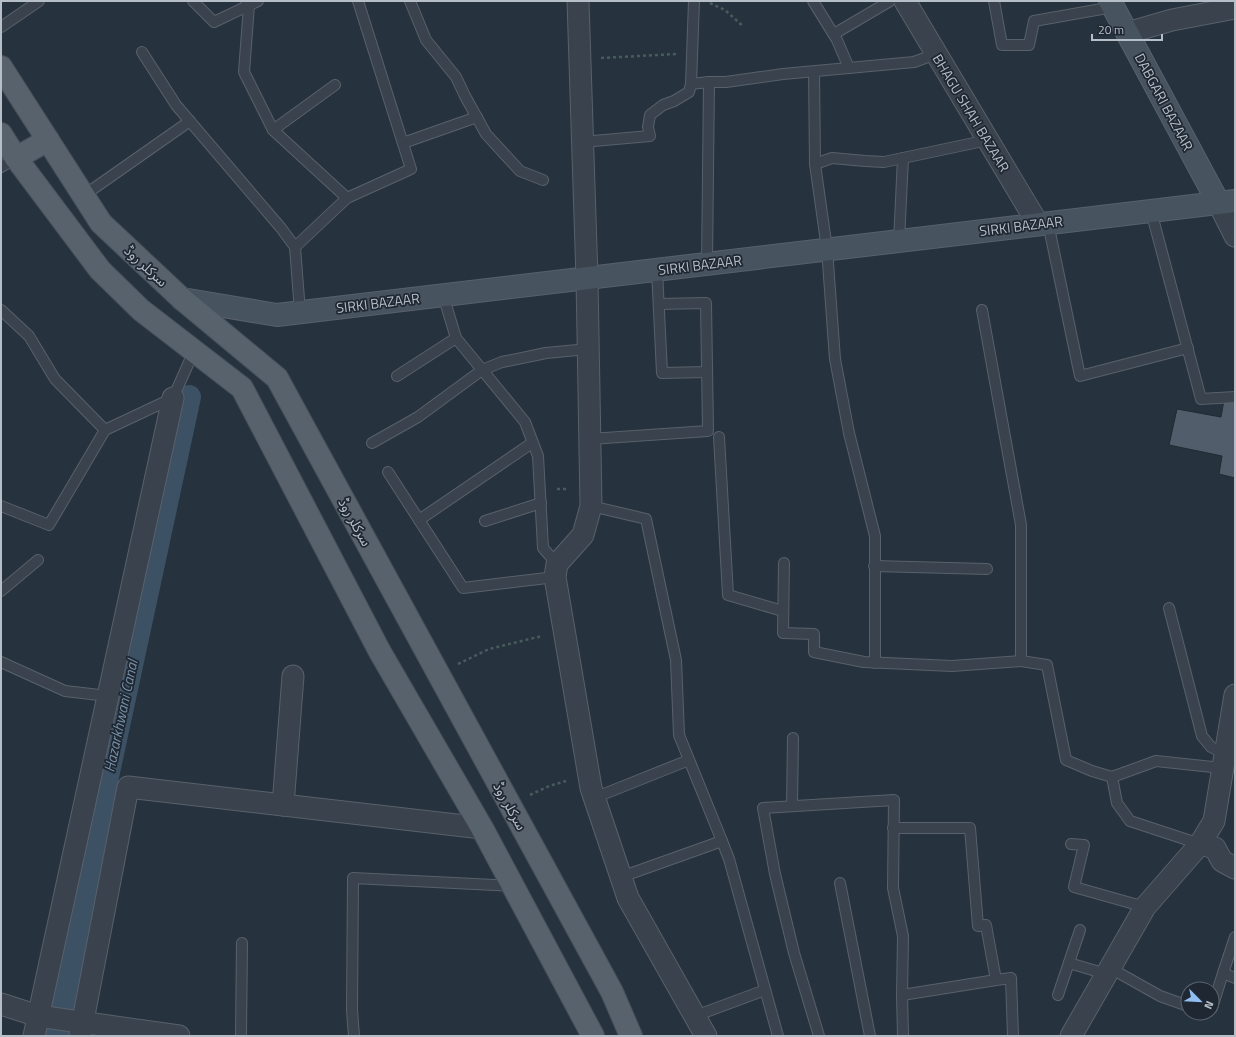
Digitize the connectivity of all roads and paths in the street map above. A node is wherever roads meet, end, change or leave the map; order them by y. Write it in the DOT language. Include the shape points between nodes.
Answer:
graph roads {
  1 [pos="39,1"];
  2 [pos="193,1"];
  3 [pos="358,1"];
  4 [pos="410,1"];
  5 [pos="578,1"];
  6 [pos="694,1"];
  7 [pos="706,1"];
  8 [pos="814,1"];
  9 [pos="890,1"];
  10 [pos="905,1"];
  11 [pos="994,1"];
  12 [pos="251,2"];
  13 [pos="1111,4"];
  14 [pos="1235,8"];
  15 [pos="744,26"];
  16 [pos="1,27"];
  17 [pos="1127,33"];
  18 [pos="834,34"];
  19 [pos="142,52"];
  20 [pos="692,53"];
  21 [pos="936,54"];
  22 [pos="580,59"];
  23 [pos="1,67"];
  24 [pos="849,68"];
  25 [pos="814,72"];
  26 [pos="709,82"];
  27 [pos="692,84"];
  28 [pos="335,85"];
  29 [pos="477,117"];
  30 [pos="190,122"];
  31 [pos="273,130"];
  32 [pos="1,134"];
  33 [pos="48,140"];
  34 [pos="988,140"];
  35 [pos="582,142"];
  36 [pos="403,143"];
  37 [pos="903,158"];
  38 [pos="9,163"];
  39 [pos="815,164"];
  40 [pos="543,180"];
  41 [pos="83,196"];
  42 [pos="348,198"];
  43 [pos="1227,202"];
  44 [pos="1151,211"];
  45 [pos="1043,224"];
  46 [pos="1235,236"];
  47 [pos="899,241"];
  48 [pos="295,248"];
  49 [pos="827,249"];
  50 [pos="707,264"];
  51 [pos="657,270"];
  52 [pos="587,278"];
  53 [pos="443,295"];
  54 [pos="182,299"];
  55 [pos="659,304"];
  56 [pos="1,310"];
  57 [pos="982,310"];
  58 [pos="300,312"];
  59 [pos="166,329"];
  60 [pos="456,338"];
  61 [pos="1188,348"];
  62 [pos="588,349"];
  63 [pos="194,351"];
  64 [pos="260,364"];
  65 [pos="482,370"];
  66 [pos="707,372"];
  67 [pos="397,376"];
  68 [pos="242,388"];
  69 [pos="1235,397"];
  70 [pos="173,398"];
  71 [pos="105,430"];
  72 [pos="718,437"];
  73 [pos="590,439"];
  74 [pos="532,442"];
  75 [pos="372,443"];
  76 [pos="388,472"];
  77 [pos="540,489"];
  78 [pos="591,498"];
  79 [pos="541,503"];
  80 [pos="1,506"];
  81 [pos="419,520"];
  82 [pos="485,521"];
  83 [pos="38,560"];
  84 [pos="784,563"];
  85 [pos="874,566"];
  86 [pos="987,569"];
  87 [pos="556,571"];
  88 [pos="1,591"];
  89 [pos="1169,608"];
  90 [pos="783,611"];
  91 [pos="564,630"];
  92 [pos="1020,660"];
  93 [pos="1,662"];
  94 [pos="875,662"];
  95 [pos="438,674"];
  96 [pos="293,676"];
  97 [pos="1235,695"];
  98 [pos="108,696"];
  99 [pos="793,738"];
  100 [pos="689,760"];
  101 [pos="1224,761"];
  102 [pos="588,774"];
  103 [pos="1112,777"];
  104 [pos="594,798"];
  105 [pos="283,805"];
  106 [pos="510,805"];
  107 [pos="792,806"];
  108 [pos="482,828"];
  109 [pos="893,828"];
  110 [pos="722,841"];
  111 [pos="1071,844"];
  112 [pos="1200,844"];
  113 [pos="1235,868"];
  114 [pos="621,878"];
  115 [pos="840,883"];
  116 [pos="513,886"];
  117 [pos="1145,907"];
  118 [pos="1080,930"];
  119 [pos="1235,937"];
  120 [pos="242,943"];
  121 [pos="1069,963"];
  122 [pos="1108,971"];
  123 [pos="1223,973"];
  124 [pos="1235,978"];
  125 [pos="996,980"];
  126 [pos="1220,983"];
  127 [pos="765,990"];
  128 [pos="1058,995"];
  129 [pos="902,996"];
  130 [pos="1180,1003"];
  131 [pos="1,1004"];
  132 [pos="695,1016"];
  133 [pos="36,1026"];
  134 [pos="81,1029"];
  135 [pos="179,1036"];
  136 [pos="241,1036"];
  137 [pos="354,1036"];
  138 [pos="593,1036"];
  139 [pos="632,1036"];
  140 [pos="706,1036"];
  141 [pos="778,1036"];
  142 [pos="819,1036"];
  143 [pos="870,1036"];
  144 [pos="903,1036"];
  145 [pos="1013,1036"];
  146 [pos="1071,1036"];
  1 -- 16 [label="lane"];
  2 -- 12 [label="lane" via="214,22"];
  3 -- 36 [label="lane"];
  4 -- 29 [label="lane" via="426,40 456,77"];
  5 -- 22 [label="street"];
  6 -- 20 [label="lane"];
  7 -- 15 [label="path" via="725,10"];
  8 -- 18 [label="lane"];
  9 -- 18 [label="lane"];
  10 -- 21 [label="street, BHAGU SHAH BAZAAR"];
  11 -- 13 [label="lane" via="1002,45 1029,45 1034,21"];
  12 -- 31 [label="lane" via="244,72"];
  13 -- 17 [label="main road, DABGARI BAZAAR"];
  14 -- 17 [label="street" via="1172,20"];
  17 -- 43 [label="main road, DABGARI BAZAAR"];
  18 -- 24 [label="lane"];
  19 -- 30 [label="lane"];
  20 -- 22 [label="path"];
  20 -- 27 [label="lane"];
  21 -- 24 [label="lane" via="914,62"];
  21 -- 34 [label="street, BHAGU SHAH BAZAAR"];
  22 -- 35 [label="street"];
  23 -- 33 [label="main road, سرکلر روڈ"];
  24 -- 25 [label="lane"];
  25 -- 26 [label="lane"];
  25 -- 39 [label="lane"];
  26 -- 27 [label="lane"];
  26 -- 50 [label="lane"];
  27 -- 35 [label="lane" via="690,92 650,115 650,136"];
  28 -- 31 [label="lane"];
  29 -- 36 [label="lane"];
  29 -- 40 [label="lane" via="486,134 520,171"];
  30 -- 41 [label="lane"];
  30 -- 48 [label="lane" via="281,228"];
  31 -- 42 [label="lane"];
  32 -- 38 [label="main road"];
  33 -- 38 [label="main road"];
  33 -- 41 [label="main road, سرکلر روڈ"];
  34 -- 37 [label="lane"];
  34 -- 45 [label="street, BHAGU SHAH BAZAAR"];
  35 -- 52 [label="street"];
  36 -- 42 [label="lane" via="411,169"];
  37 -- 39 [label="lane" via="884,162 832,158"];
  37 -- 47 [label="lane"];
  38 -- 59 [label="main road" via="100,270 141,310"];
  39 -- 49 [label="lane"];
  41 -- 54 [label="main road, سرکلر روڈ" via="101,224"];
  42 -- 48 [label="lane"];
  43 -- 44 [label="main road, SIRKI BAZAAR"];
  43 -- 46 [label="street"];
  44 -- 45 [label="main road, SIRKI BAZAAR"];
  44 -- 61 [label="lane"];
  45 -- 47 [label="main road, SIRKI BAZAAR"];
  45 -- 61 [label="lane" via="1080,376"];
  47 -- 49 [label="main road, SIRKI BAZAAR"];
  48 -- 58 [label="lane"];
  49 -- 50 [label="main road, SIRKI BAZAAR"];
  49 -- 85 [label="lane" via="834,359 874,536"];
  50 -- 51 [label="main road, SIRKI BAZAAR"];
  51 -- 52 [label="main road, SIRKI BAZAAR"];
  51 -- 55 [label="lane"];
  52 -- 53 [label="main road, SIRKI BAZAAR"];
  52 -- 62 [label="street"];
  53 -- 58 [label="main road, SIRKI BAZAAR"];
  53 -- 60 [label="lane"];
  54 -- 58 [label="main road, SIRKI BAZAAR" via="277,315"];
  54 -- 59 [label="main road"];
  54 -- 64 [label="main road, سرکلر روڈ"];
  55 -- 66 [label="lane" via="662,373"];
  55 -- 66 [label="lane" via="706,303"];
  56 -- 71 [label="lane" via="29,336 55,379"];
  57 -- 92 [label="lane" via="1021,525"];
  59 -- 63 [label="main road"];
  60 -- 65 [label="lane"];
  60 -- 67 [label="lane"];
  61 -- 69 [label="lane" via="1202,399"];
  62 -- 65 [label="lane" via="546,353 502,362"];
  62 -- 73 [label="street"];
  63 -- 68 [label="main road"];
  63 -- 70 [label="lane"];
  64 -- 68 [label="main road"];
  64 -- 95 [label="main road, سرکلر روڈ" via="277,378"];
  65 -- 74 [label="lane" via="524,422"];
  65 -- 75 [label="lane" via="418,417"];
  66 -- 73 [label="lane" via="708,431"];
  68 -- 108 [label="main road" via="380,652"];
  70 -- 71 [label="lane"];
  70 -- 98 [label="street"];
  71 -- 80 [label="lane" via="49,525"];
  72 -- 90 [label="lane" via="728,595"];
  73 -- 78 [label="street"];
  74 -- 77 [label="lane" via="538,456"];
  74 -- 81 [label="lane"];
  76 -- 81 [label="lane"];
  77 -- 78 [label="path"];
  77 -- 79 [label="lane"];
  78 -- 87 [label="street" via="583,535"];
  78 -- 100 [label="lane" via="646,519 676,660 679,735"];
  79 -- 82 [label="lane"];
  79 -- 87 [label="lane" via="543,548"];
  81 -- 87 [label="lane" via="463,588"];
  83 -- 88 [label="lane"];
  84 -- 90 [label="lane"];
  85 -- 86 [label="lane"];
  85 -- 94 [label="lane"];
  87 -- 91 [label="street"];
  89 -- 101 [label="lane" via="1202,736"];
  90 -- 94 [label="lane" via="783,633 814,634 814,652"];
  91 -- 95 [label="path" via="489,649"];
  91 -- 102 [label="street"];
  92 -- 94 [label="lane" via="952,666"];
  92 -- 103 [label="lane" via="1047,665 1066,760"];
  93 -- 98 [label="lane" via="65,691"];
  95 -- 106 [label="main road, سرکلر روڈ"];
  96 -- 105 [label="street"];
  97 -- 101 [label="street"];
  98 -- 133 [label="street"];
  99 -- 107 [label="lane"];
  100 -- 104 [label="lane"];
  100 -- 110 [label="lane"];
  101 -- 103 [label="lane" via="1156,761"];
  101 -- 112 [label="street" via="1214,821"];
  102 -- 104 [label="street"];
  102 -- 106 [label="path" via="549,786"];
  103 -- 112 [label="lane" via="1117,803 1130,821"];
  104 -- 114 [label="street"];
  105 -- 108 [label="street"];
  105 -- 134 [label="street" via="128,787"];
  106 -- 139 [label="main road, سرکلر روڈ" via="612,992"];
  107 -- 109 [label="lane" via="894,800"];
  107 -- 142 [label="lane" via="763,808 775,874"];
  108 -- 116 [label="main road"];
  109 -- 125 [label="lane" via="970,828 978,926 986,925"];
  109 -- 129 [label="lane" via="893,888 904,936"];
  110 -- 114 [label="lane"];
  110 -- 127 [label="lane"];
  111 -- 117 [label="lane" via="1084,845 1074,887"];
  112 -- 113 [label="street" via="1215,848 1222,861"];
  112 -- 117 [label="street"];
  114 -- 132 [label="street" via="628,898"];
  115 -- 143 [label="lane"];
  116 -- 137 [label="lane" via="353,878"];
  116 -- 138 [label="main road"];
  117 -- 122 [label="street"];
  118 -- 121 [label="lane"];
  119 -- 123 [label="lane"];
  120 -- 136 [label="lane"];
  121 -- 122 [label="lane"];
  121 -- 128 [label="lane"];
  122 -- 130 [label="lane"];
  122 -- 146 [label="street"];
  123 -- 124 [label="lane"];
  123 -- 126 [label="lane"];
  125 -- 129 [label="lane"];
  125 -- 145 [label="lane" via="1011,978"];
  127 -- 132 [label="lane"];
  127 -- 141 [label="lane"];
  129 -- 144 [label="lane"];
  131 -- 133 [label="street"];
  132 -- 140 [label="street"];
  133 -- 134 [label="street"];
  134 -- 135 [label="street"];
}
